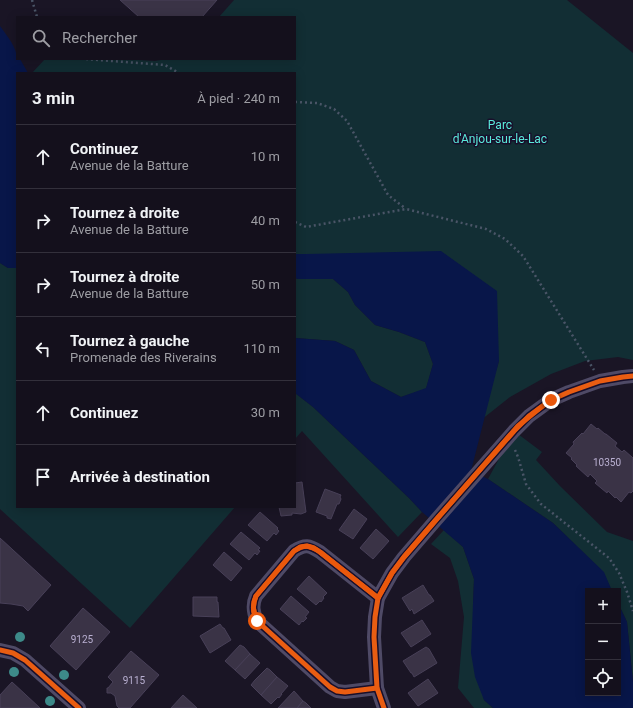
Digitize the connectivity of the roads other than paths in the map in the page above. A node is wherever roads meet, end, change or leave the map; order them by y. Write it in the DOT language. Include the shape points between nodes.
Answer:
graph roads {
  1 [pos="633,376"];
  2 [pos="378,598"];
  3 [pos="0,650"];
  4 [pos="377,688"];
  5 [pos="79,708"];
  6 [pos="384,708"];
  1 -- 2 [label="street" via="600,381 569,392 551,400 529,416 404,557"];
  2 -- 4 [label="street" via="374,637"];
  2 -- 4 [label="street" via="320,552 307,546 294,551 253,602 257,621 330,687 345,692"];
  3 -- 5 [label="street" via="13,653 25,660"];
  4 -- 6 [label="street"];
}
